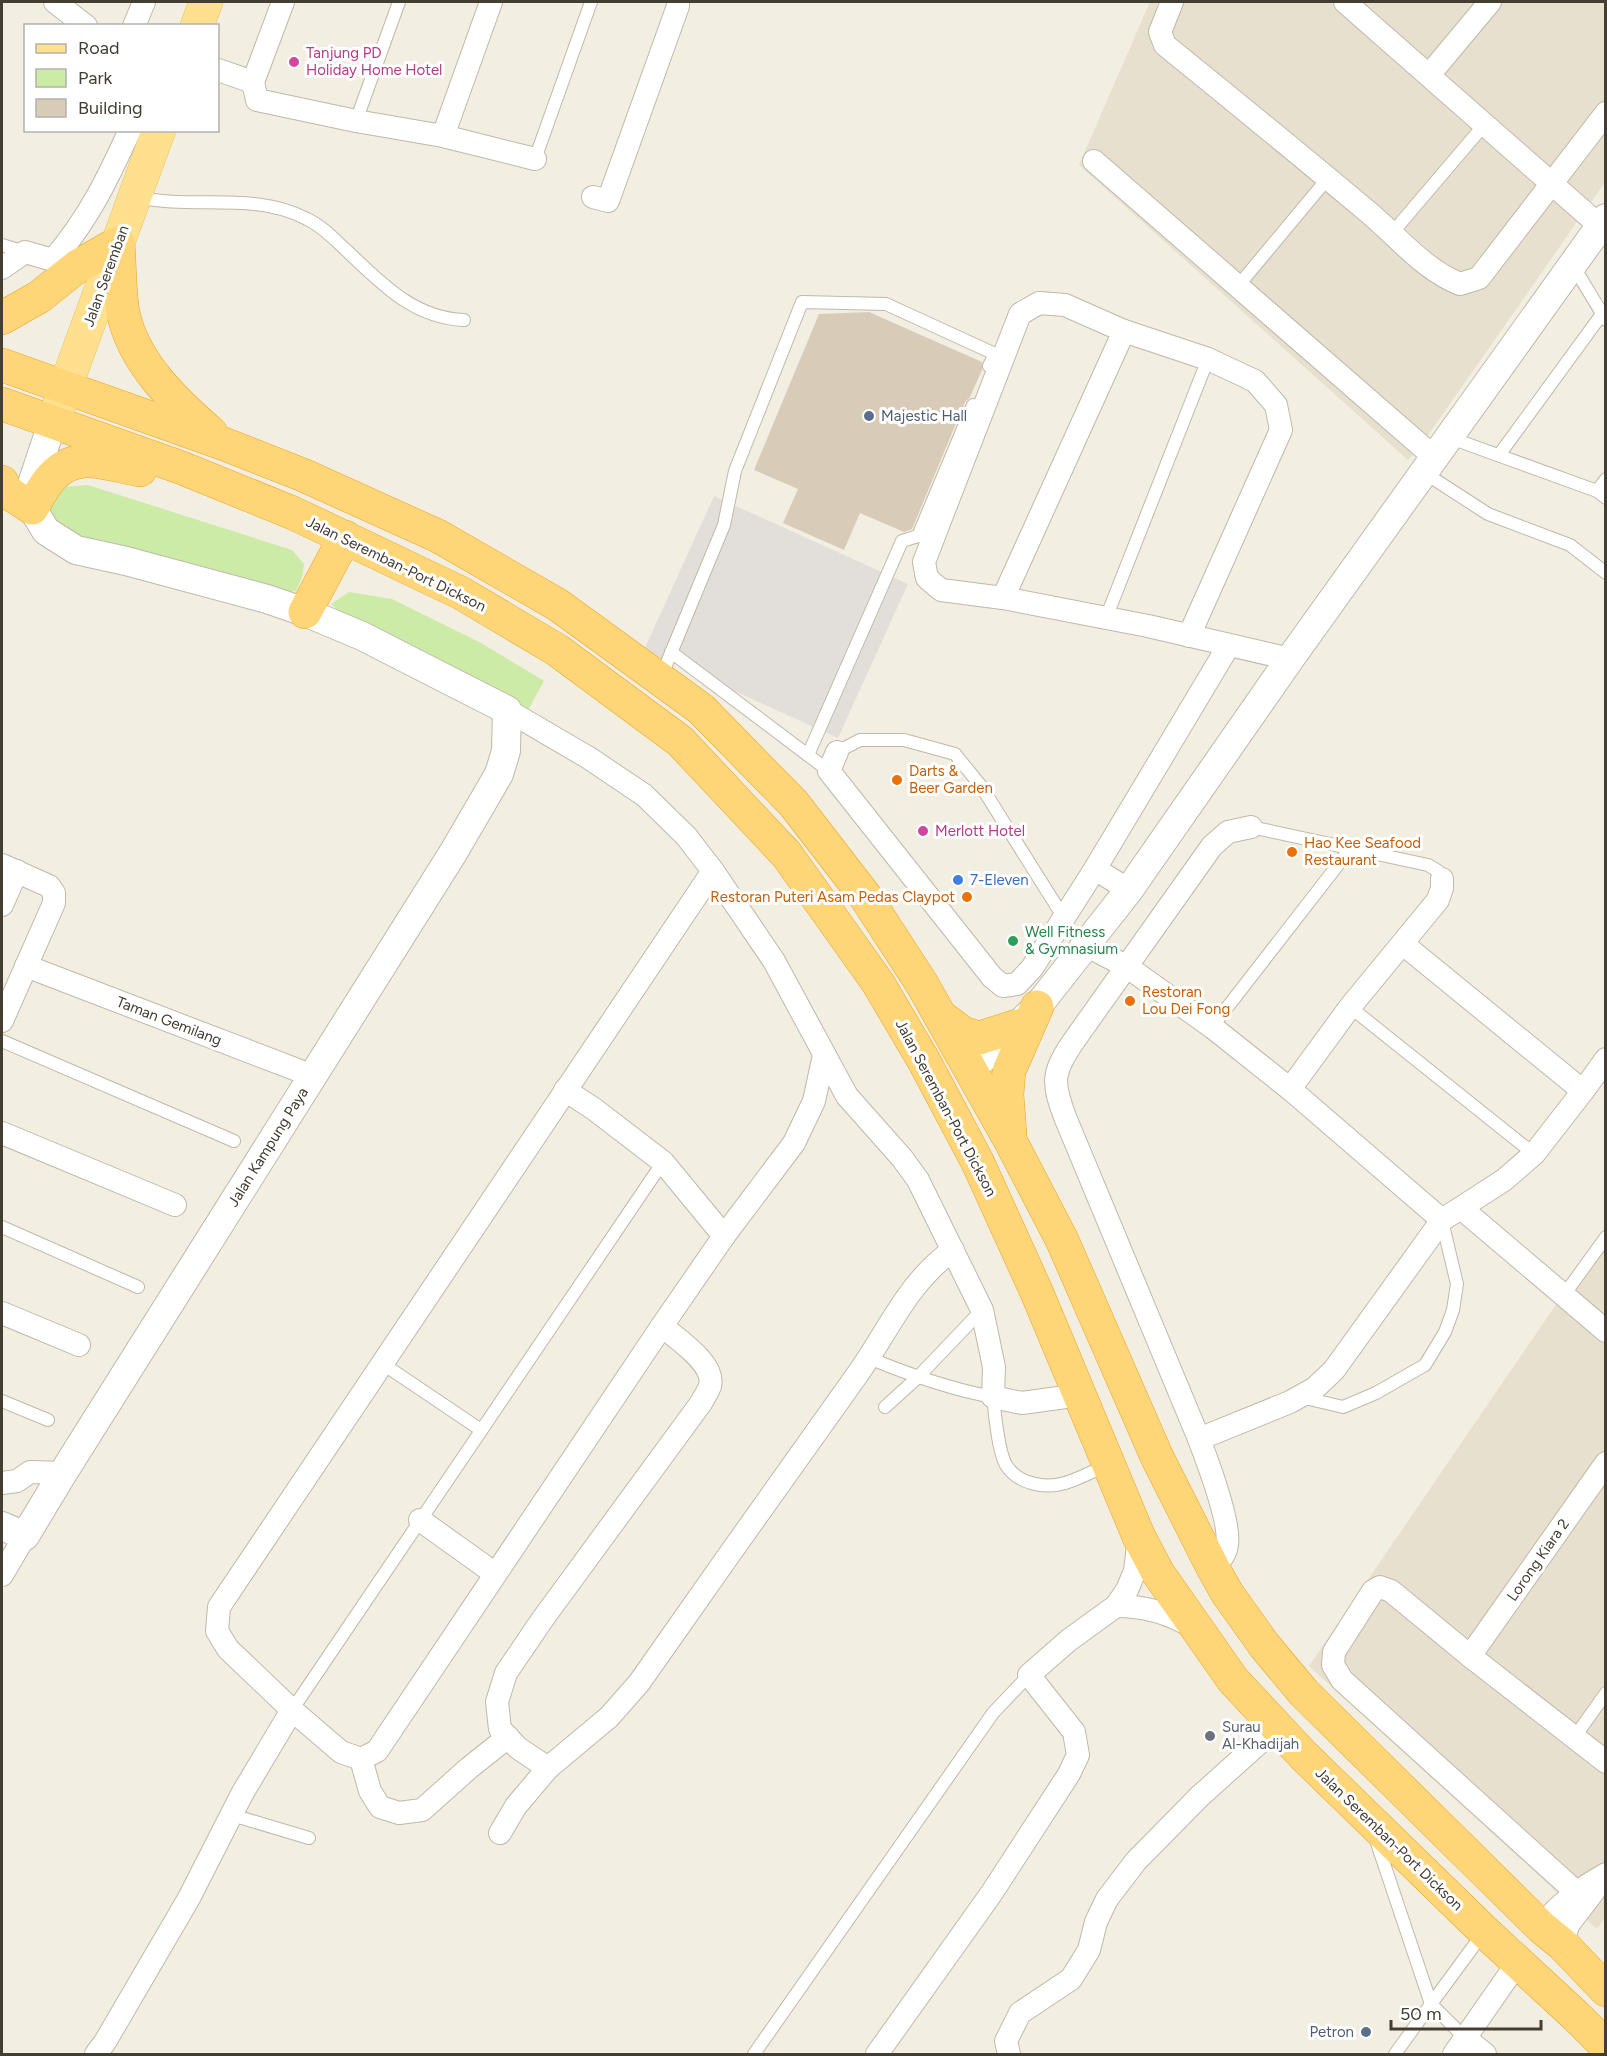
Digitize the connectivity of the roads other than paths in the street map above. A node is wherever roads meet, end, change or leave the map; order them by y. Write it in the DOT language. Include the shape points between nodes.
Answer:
graph roads {
  1 [pos="55,2"];
  2 [pos="144,2"];
  3 [pos="206,2"];
  4 [pos="283,2"];
  5 [pos="399,2"];
  6 [pos="491,2"];
  7 [pos="591,2"];
  8 [pos="678,2"];
  9 [pos="1172,2"];
  10 [pos="1345,2"];
  11 [pos="1490,2"];
  12 [pos="83,24"];
  13 [pos="135,24"];
  14 [pos="198,24"];
  15 [pos="219,70"];
  16 [pos="1429,75"];
  17 [pos="253,82"];
  18 [pos="1605,113"];
  19 [pos="356,121"];
  20 [pos="1484,125"];
  21 [pos="129,132"];
  22 [pos="158,132"];
  23 [pos="443,136"];
  24 [pos="535,159"];
  25 [pos="1094,160"];
  26 [pos="1328,178"];
  27 [pos="1552,184"];
  28 [pos="135,197"];
  29 [pos="593,197"];
  30 [pos="1603,222"];
  31 [pos="1393,232"];
  32 [pos="118,243"];
  33 [pos="2,245"];
  34 [pos="25,252"];
  35 [pos="1572,263"];
  36 [pos="2,268"];
  37 [pos="1238,286"];
  38 [pos="1604,317"];
  39 [pos="2,318"];
  40 [pos="464,320"];
  41 [pos="1124,331"];
  42 [pos="1208,359"];
  43 [pos="2,365"];
  44 [pos="64,387"];
  45 [pos="2,404"];
  46 [pos="53,421"];
  47 [pos="224,444"];
  48 [pos="1435,455"];
  49 [pos="1499,455"];
  50 [pos="182,468"];
  51 [pos="1605,479"];
  52 [pos="2,482"];
  53 [pos="1601,495"];
  54 [pos="32,508"];
  55 [pos="345,537"];
  56 [pos="926,537"];
  57 [pos="1605,573"];
  58 [pos="1003,598"];
  59 [pos="305,612"];
  60 [pos="1106,618"];
  61 [pos="1189,636"];
  62 [pos="1229,645"];
  63 [pos="1290,659"];
  64 [pos="665,665"];
  65 [pos="507,710"];
  66 [pos="808,755"];
  67 [pos="833,761"];
  68 [pos="1251,827"];
  69 [pos="1351,848"];
  70 [pos="9,868"];
  71 [pos="1095,869"];
  72 [pos="713,872"];
  73 [pos="1442,879"];
  74 [pos="1129,890"];
  75 [pos="2,905"];
  76 [pos="1064,918"];
  77 [pos="1402,944"];
  78 [pos="1086,945"];
  79 [pos="26,966"];
  80 [pos="1126,966"];
  81 [pos="1350,1007"];
  82 [pos="940,1016"];
  83 [pos="1027,1016"];
  84 [pos="2,1021"];
  85 [pos="1212,1028"];
  86 [pos="2,1041"];
  87 [pos="824,1055"];
  88 [pos="1604,1064"];
  89 [pos="970,1071"];
  90 [pos="313,1076"];
  91 [pos="1290,1089"];
  92 [pos="565,1090"];
  93 [pos="1583,1091"];
  94 [pos="2,1132"];
  95 [pos="234,1142"];
  96 [pos="1011,1142"];
  97 [pos="1534,1154"];
  98 [pos="663,1162"];
  99 [pos="175,1205"];
  100 [pos="1461,1208"];
  101 [pos="1442,1220"];
  102 [pos="2,1227"];
  103 [pos="724,1236"];
  104 [pos="1605,1237"];
  105 [pos="953,1250"];
  106 [pos="138,1287"];
  107 [pos="1036,1293"];
  108 [pos="1564,1295"];
  109 [pos="982,1310"];
  110 [pos="2,1314"];
  111 [pos="662,1326"];
  112 [pos="1605,1331"];
  113 [pos="79,1345"];
  114 [pos="869,1358"];
  115 [pos="383,1364"];
  116 [pos="917,1378"];
  117 [pos="1080,1395"];
  118 [pos="1299,1396"];
  119 [pos="993,1397"];
  120 [pos="2,1401"];
  121 [pos="885,1407"];
  122 [pos="48,1420"];
  123 [pos="482,1430"];
  124 [pos="1199,1438"];
  125 [pos="1605,1463"];
  126 [pos="1109,1465"];
  127 [pos="63,1473"];
  128 [pos="2,1483"];
  129 [pos="420,1520"];
  130 [pos="13,1531"];
  131 [pos="1139,1537"];
  132 [pos="1213,1568"];
  133 [pos="494,1573"];
  134 [pos="2,1575"];
  135 [pos="1116,1606"];
  136 [pos="1198,1631"];
  137 [pos="1470,1656"];
  138 [pos="1029,1675"];
  139 [pos="1605,1693"];
  140 [pos="292,1710"];
  141 [pos="1277,1727"];
  142 [pos="507,1737"];
  143 [pos="1574,1738"];
  144 [pos="361,1759"];
  145 [pos="1605,1762"];
  146 [pos="548,1768"];
  147 [pos="232,1815"];
  148 [pos="1368,1819"];
  149 [pos="500,1833"];
  150 [pos="309,1838"];
  151 [pos="1605,1875"];
  152 [pos="1580,1896"];
  153 [pos="1484,1931"];
  154 [pos="1552,1936"];
  155 [pos="1518,1962"];
  156 [pos="1605,1989"];
  157 [pos="1431,2004"];
  158 [pos="1577,2017"];
  159 [pos="1460,2046"];
  160 [pos="1605,2046"];
  161 [pos="96,2055"];
  162 [pos="754,2055"];
  163 [pos="877,2055"];
  164 [pos="1009,2055"];
  165 [pos="1395,2055"];
  166 [pos="1485,2055"];
  1 -- 12 [label="street"];
  2 -- 13 [label="street"];
  3 -- 14 [label="main road"];
  4 -- 17 [label="street"];
  5 -- 19 [label="lane"];
  6 -- 23 [label="street"];
  7 -- 24 [label="lane"];
  8 -- 29 [label="street" via="608,201"];
  9 -- 26 [label="street" via="1160,32 1165,45"];
  10 -- 16 [label="street"];
  11 -- 16 [label="street"];
  15 -- 17 [label="street"];
  16 -- 20 [label="street"];
  17 -- 19 [label="street" via="257,100"];
  18 -- 27 [label="street"];
  19 -- 23 [label="street"];
  20 -- 27 [label="street"];
  20 -- 31 [label="lane"];
  21 -- 34 [label="street" via="102,191 74,236 53,260"];
  22 -- 28 [label="main road, Jalan Seremban"];
  23 -- 24 [label="street"];
  25 -- 37 [label="street"];
  26 -- 31 [label="street"];
  26 -- 37 [label="lane"];
  27 -- 30 [label="street"];
  27 -- 31 [label="street" via="1479,278 1460,284 1431,269"];
  28 -- 32 [label="main road, Jalan Seremban"];
  28 -- 40 [label="lane" via="280,207 308,219 331,236 395,294 424,311"];
  30 -- 35 [label="street"];
  32 -- 39 [label="highway"];
  32 -- 44 [label="main road, Jalan Seremban"];
  32 -- 47 [label="highway" via="123,312 132,339 151,372 180,406"];
  33 -- 34 [label="lane"];
  34 -- 36 [label="street"];
  35 -- 38 [label="lane"];
  35 -- 48 [label="street"];
  37 -- 48 [label="street"];
  38 -- 49 [label="lane"];
  41 -- 42 [label="street"];
  41 -- 56 [label="street" via="1065,305 1040,303 1020,314"];
  41 -- 58 [label="street"];
  42 -- 60 [label="lane"];
  42 -- 61 [label="street" via="1254,381 1276,405 1281,430"];
  43 -- 44 [label="highway"];
  44 -- 46 [label="main road, Jalan Seremban"];
  44 -- 47 [label="highway"];
  45 -- 46 [label="highway, Jalan Seremban-Port Dickson"];
  46 -- 50 [label="highway, Jalan Seremban-Port Dickson"];
  46 -- 54 [label="street" via="32,484"];
  47 -- 64 [label="highway" via="438,536"];
  48 -- 49 [label="lane"];
  48 -- 57 [label="lane" via="1488,514 1570,545"];
  48 -- 63 [label="street"];
  49 -- 53 [label="lane"];
  50 -- 54 [label="highway" via="156,472 88,459 69,464 52,476"];
  50 -- 55 [label="highway, Jalan Seremban-Port Dickson"];
  51 -- 53 [label="lane"];
  52 -- 54 [label="highway" via="6,491"];
  54 -- 59 [label="street" via="45,531 76,550"];
  55 -- 59 [label="highway"];
  55 -- 107 [label="highway, Jalan Seremban-Port Dickson" via="461,593 557,650 680,741 787,855 878,982 924,1061 978,1163"];
  56 -- 58 [label="street" via="927,578 941,590"];
  56 -- 64 [label="lane" via="995,354 886,304 802,302 735,471 724,525"];
  56 -- 66 [label="lane" via="902,541"];
  58 -- 60 [label="street"];
  59 -- 65 [label="street" via="362,636"];
  60 -- 61 [label="street"];
  61 -- 62 [label="street"];
  62 -- 63 [label="street"];
  62 -- 71 [label="street"];
  63 -- 74 [label="street"];
  64 -- 66 [label="lane"];
  64 -- 82 [label="highway" via="701,709 794,804 865,896"];
  65 -- 72 [label="street" via="644,795 686,836"];
  65 -- 90 [label="street, Jalan Kampung Paya" via="506,751 499,774"];
  66 -- 67 [label="lane"];
  67 -- 76 [label="lane" via="860,740 904,740 955,754 981,786"];
  67 -- 76 [label="street" via="992,977 1003,986 1017,984 1032,968"];
  68 -- 69 [label="lane"];
  68 -- 80 [label="street" via="1228,832 1212,846"];
  69 -- 73 [label="lane" via="1428,866 1438,871"];
  69 -- 85 [label="lane"];
  70 -- 75 [label="street"];
  70 -- 79 [label="street" via="45,883 54,893 54,903"];
  71 -- 74 [label="street"];
  71 -- 76 [label="street"];
  72 -- 87 [label="street" via="774,961"];
  72 -- 92 [label="street"];
  73 -- 77 [label="street" via="1438,900"];
  74 -- 78 [label="street"];
  77 -- 81 [label="street"];
  77 -- 93 [label="street"];
  78 -- 80 [label="street"];
  78 -- 83 [label="street"];
  79 -- 84 [label="street"];
  79 -- 90 [label="street, Taman Gemilang"];
  80 -- 85 [label="street"];
  80 -- 124 [label="street" via="1062,1058 1055,1076 1057,1095"];
  81 -- 91 [label="street"];
  81 -- 97 [label="lane"];
  82 -- 83 [label="highway" via="963,1033 979,1038"];
  82 -- 89 [label="highway"];
  83 -- 89 [label="street"];
  83 -- 96 [label="highway" via="1009,1071"];
  85 -- 91 [label="street"];
  86 -- 95 [label="lane"];
  87 -- 103 [label="street" via="814,1101 794,1143"];
  87 -- 105 [label="street" via="847,1096 918,1180"];
  88 -- 93 [label="street"];
  89 -- 96 [label="highway"];
  89 -- 107 [label="highway" via="964,1084 966,1103 1022,1224 1036,1263"];
  90 -- 127 [label="street, Jalan Kampung Paya"];
  91 -- 101 [label="street"];
  92 -- 98 [label="street"];
  92 -- 115 [label="street"];
  93 -- 97 [label="street"];
  94 -- 99 [label="street"];
  96 -- 132 [label="highway" via="1062,1240 1157,1457"];
  97 -- 100 [label="street" via="1504,1180"];
  98 -- 103 [label="street"];
  98 -- 123 [label="lane"];
  100 -- 101 [label="street"];
  100 -- 108 [label="street"];
  101 -- 118 [label="street" via="1334,1370 1315,1388"];
  101 -- 118 [label="lane" via="1457,1284 1445,1332 1425,1365 1343,1407"];
  102 -- 106 [label="lane"];
  103 -- 111 [label="street"];
  104 -- 108 [label="lane"];
  105 -- 109 [label="street"];
  105 -- 114 [label="street" via="934,1264 905,1298"];
  107 -- 117 [label="highway, Jalan Seremban-Port Dickson"];
  108 -- 112 [label="street"];
  109 -- 116 [label="lane"];
  109 -- 119 [label="street" via="994,1367"];
  110 -- 113 [label="street"];
  111 -- 133 [label="street"];
  111 -- 142 [label="street" via="699,1358 710,1372 710,1385 506,1673 497,1702 500,1729"];
  114 -- 116 [label="lane"];
  114 -- 146 [label="street" via="639,1683 609,1717"];
  115 -- 123 [label="lane"];
  115 -- 140 [label="street" via="219,1607 217,1631 228,1650"];
  116 -- 119 [label="lane"];
  116 -- 121 [label="lane"];
  117 -- 119 [label="street" via="1022,1403"];
  117 -- 126 [label="highway, Jalan Seremban-Port Dickson"];
  118 -- 124 [label="street"];
  119 -- 126 [label="lane" via="1006,1466 1023,1481 1044,1486 1063,1484"];
  120 -- 122 [label="lane"];
  123 -- 129 [label="lane"];
  124 -- 132 [label="street" via="1226,1523 1228,1542 1224,1555"];
  125 -- 137 [label="street, Lorong Kiara 2"];
  126 -- 131 [label="highway, Jalan Seremban-Port Dickson"];
  127 -- 128 [label="street" via="30,1472 16,1481"];
  127 -- 130 [label="street, Jalan Kampung Paya"];
  129 -- 133 [label="street"];
  129 -- 140 [label="lane"];
  130 -- 134 [label="street, Jalan Kampung Paya"];
  131 -- 135 [label="street" via="1135,1571"];
  131 -- 136 [label="highway, Jalan Seremban-Port Dickson" via="1158,1573"];
  132 -- 154 [label="highway" via="1264,1645 1304,1693"];
  133 -- 144 [label="street" via="377,1750"];
  135 -- 136 [label="street" via="1134,1606 1174,1616"];
  135 -- 138 [label="street"];
  136 -- 141 [label="highway, Jalan Seremban-Port Dickson" via="1233,1680"];
  137 -- 143 [label="street"];
  137 -- 152 [label="street" via="1391,1591 1380,1587 1373,1591 1334,1652 1333,1665 1342,1680"];
  138 -- 162 [label="lane" via="993,1713"];
  138 -- 163 [label="street" via="1074,1732 1078,1755 991,1894"];
  139 -- 143 [label="lane"];
  140 -- 144 [label="street" via="341,1752"];
  140 -- 147 [label="street"];
  141 -- 148 [label="highway, Jalan Seremban-Port Dickson"];
  141 -- 164 [label="street" via="1200,1796 1136,1861 1107,1899 1089,1950 1071,1979 1020,2013 1006,2041"];
  142 -- 144 [label="street" via="422,1810 399,1813 380,1807 370,1791"];
  142 -- 146 [label="street"];
  143 -- 145 [label="street"];
  146 -- 149 [label="street" via="516,1806"];
  147 -- 150 [label="lane"];
  147 -- 161 [label="street" via="183,1908"];
  148 -- 153 [label="highway, Jalan Seremban-Port Dickson"];
  148 -- 157 [label="lane"];
  151 -- 152 [label="street"];
  152 -- 154 [label="street" via="1554,1909"];
  153 -- 155 [label="highway, Jalan Seremban-Port Dickson"];
  153 -- 157 [label="lane"];
  154 -- 156 [label="highway"];
  154 -- 158 [label="highway" via="1535,1939 1538,1960 1569,1997"];
  155 -- 158 [label="highway, Jalan Seremban-Port Dickson"];
  155 -- 159 [label="street"];
  157 -- 159 [label="lane"];
  157 -- 165 [label="lane"];
  158 -- 160 [label="highway, Jalan Seremban-Port Dickson"];
  159 -- 166 [label="street"];
}
